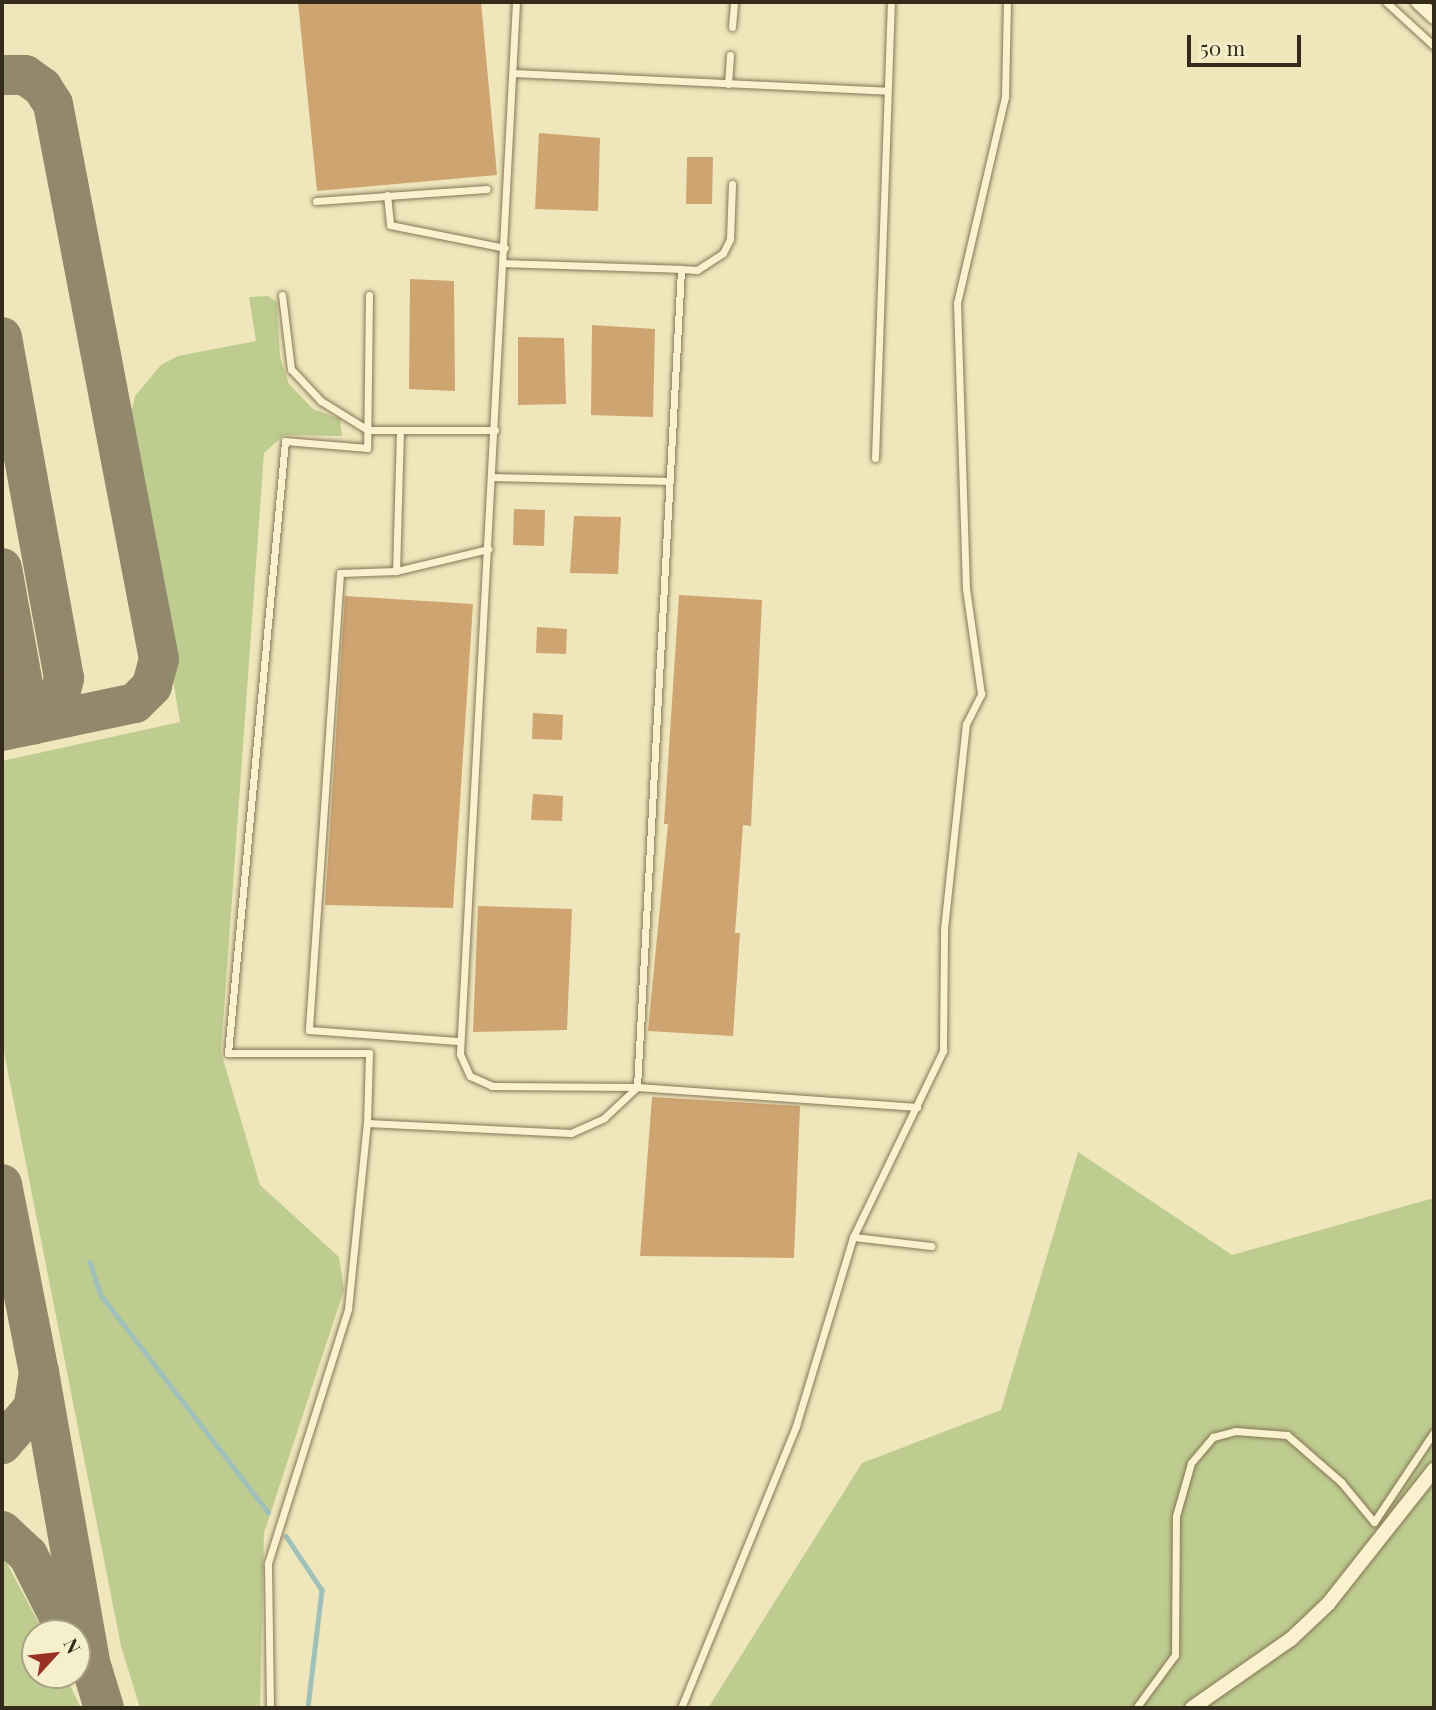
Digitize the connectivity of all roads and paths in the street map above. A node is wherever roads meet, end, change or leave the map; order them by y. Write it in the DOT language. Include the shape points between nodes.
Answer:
graph roads {
  1 [pos="516,2"];
  2 [pos="734,2"];
  3 [pos="891,2"];
  4 [pos="1007,2"];
  5 [pos="1386,2"];
  6 [pos="1418,2"];
  7 [pos="1434,17"];
  8 [pos="732,27"];
  9 [pos="1434,46"];
  10 [pos="730,55"];
  11 [pos="513,73"];
  12 [pos="729,83"];
  13 [pos="888,92"];
  14 [pos="732,184"];
  15 [pos="487,189"];
  16 [pos="387,195"];
  17 [pos="316,201"];
  18 [pos="505,248"];
  19 [pos="504,263"];
  20 [pos="681,269"];
  21 [pos="282,295"];
  22 [pos="369,295"];
  23 [pos="368,430"];
  24 [pos="400,430"];
  25 [pos="495,430"];
  26 [pos="875,458"];
  27 [pos="492,477"];
  28 [pos="670,481"];
  29 [pos="488,549"];
  30 [pos="396,571"];
  31 [pos="458,1041"];
  32 [pos="637,1087"];
  33 [pos="916,1107"];
  34 [pos="367,1123"];
  35 [pos="853,1237"];
  36 [pos="931,1246"];
  37 [pos="1434,1432"];
  38 [pos="1434,1470"];
  39 [pos="270,1708"];
  40 [pos="681,1708"];
  41 [pos="1136,1708"];
  42 [pos="1192,1708"];
  1 -- 11 [label="lane"];
  2 -- 8 [label="lane"];
  3 -- 13 [label="lane"];
  4 -- 33 [label="lane" via="1006,97 957,303 966,589 981,694 966,724 945,915 943,1051"];
  5 -- 9 [label="lane"];
  6 -- 7 [label="street"];
  10 -- 12 [label="lane"];
  11 -- 12 [label="lane"];
  11 -- 18 [label="lane"];
  12 -- 13 [label="lane"];
  13 -- 26 [label="lane"];
  14 -- 20 [label="lane" via="730,239 723,253 697,270"];
  15 -- 16 [label="lane"];
  16 -- 17 [label="lane"];
  16 -- 18 [label="lane" via="390,225"];
  18 -- 19 [label="lane"];
  19 -- 20 [label="lane"];
  19 -- 25 [label="lane"];
  20 -- 28 [label="lane"];
  21 -- 23 [label="lane" via="291,369 321,401"];
  22 -- 23 [label="lane"];
  23 -- 24 [label="lane"];
  23 -- 34 [label="lane" via="367,448 285,441 228,1053 369,1054"];
  24 -- 25 [label="lane"];
  24 -- 30 [label="lane"];
  25 -- 27 [label="lane"];
  27 -- 28 [label="lane"];
  27 -- 29 [label="lane"];
  28 -- 32 [label="lane"];
  29 -- 30 [label="lane"];
  29 -- 31 [label="lane"];
  30 -- 31 [label="lane" via="340,573 309,1030"];
  31 -- 32 [label="lane" via="464,1063 479,1084"];
  32 -- 33 [label="lane"];
  32 -- 34 [label="lane" via="604,1118 571,1133"];
  33 -- 35 [label="lane"];
  34 -- 39 [label="lane" via="348,1309 268,1563"];
  35 -- 36 [label="lane"];
  35 -- 40 [label="lane" via="796,1426"];
  37 -- 41 [label="lane" via="1374,1522 1341,1482 1287,1435 1235,1431 1213,1437 1191,1463 1176,1516 1175,1655"];
  38 -- 42 [label="street" via="1328,1604 1291,1639"];
}
